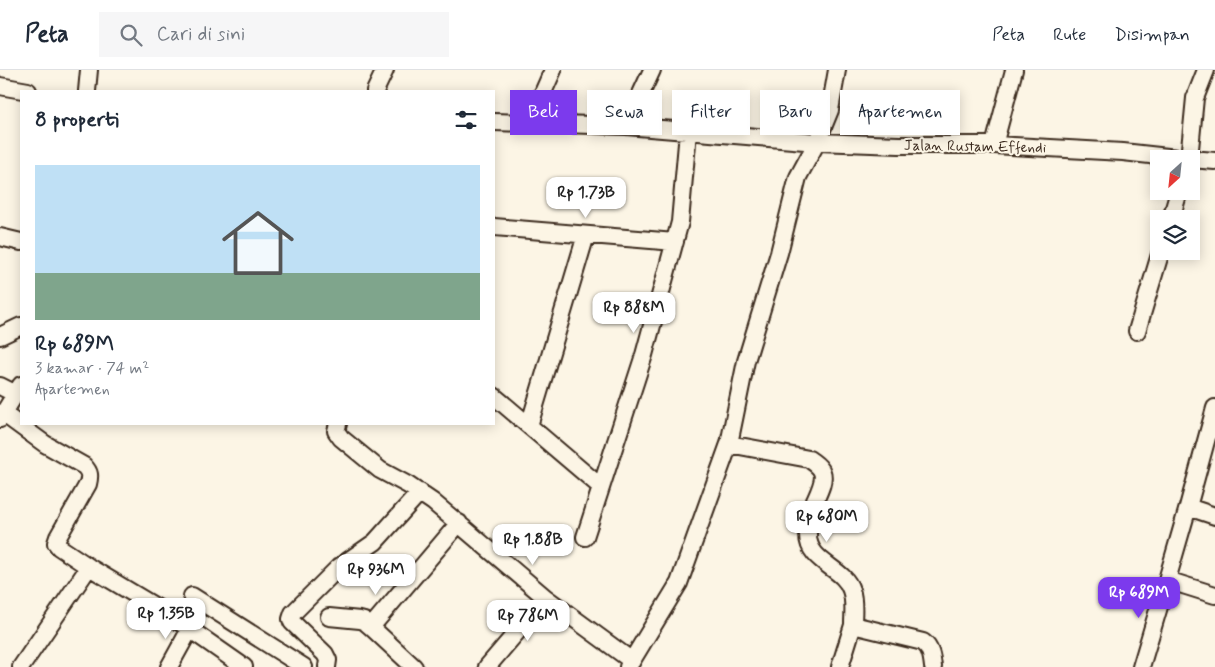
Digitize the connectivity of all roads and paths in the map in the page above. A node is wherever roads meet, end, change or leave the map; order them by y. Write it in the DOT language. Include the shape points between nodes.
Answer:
graph roads {
  1 [pos="89,70"];
  2 [pos="385,70"];
  3 [pos="554,70"];
  4 [pos="652,70"];
  5 [pos="837,70"];
  6 [pos="1014,70"];
  7 [pos="1206,70"];
  8 [pos="0,86"];
  9 [pos="22,90"];
  10 [pos="87,90"];
  11 [pos="376,90"];
  12 [pos="545,90"];
  13 [pos="643,90"];
  14 [pos="495,122"];
  15 [pos="510,122"];
  16 [pos="688,135"];
  17 [pos="727,135"];
  18 [pos="817,142"];
  19 [pos="994,145"];
  20 [pos="1190,150"];
  21 [pos="1150,155"];
  22 [pos="1200,160"];
  23 [pos="1215,161"];
  24 [pos="495,229"];
  25 [pos="586,235"];
  26 [pos="0,237"];
  27 [pos="20,242"];
  28 [pos="675,242"];
  29 [pos="1158,260"];
  30 [pos="20,326"];
  31 [pos="1137,331"];
  32 [pos="0,336"];
  33 [pos="0,386"];
  34 [pos="19,390"];
  35 [pos="495,397"];
  36 [pos="1215,408"];
  37 [pos="2,417"];
  38 [pos="338,425"];
  39 [pos="529,426"];
  40 [pos="1212,426"];
  41 [pos="729,444"];
  42 [pos="601,487"];
  43 [pos="420,492"];
  44 [pos="1188,508"];
  45 [pos="1215,516"];
  46 [pos="459,523"];
  47 [pos="585,537"];
  48 [pos="89,568"];
  49 [pos="1167,580"];
  50 [pos="1215,595"];
  51 [pos="192,596"];
  52 [pos="546,598"];
  53 [pos="329,616"];
  54 [pos="853,624"];
  55 [pos="371,626"];
  56 [pos="190,629"];
  57 [pos="630,664"];
  58 [pos="21,667"];
  59 [pos="170,667"];
  60 [pos="244,667"];
  61 [pos="304,667"];
  62 [pos="327,667"];
  63 [pos="414,667"];
  64 [pos="487,667"];
  65 [pos="840,667"];
  66 [pos="932,667"];
  67 [pos="1141,667"];
  1 -- 10 [label="street"];
  2 -- 11 [label="street"];
  3 -- 12 [label="street"];
  4 -- 13 [label="street"];
  5 -- 18 [label="street" via="830,110"];
  6 -- 19 [label="street"];
  7 -- 20 [label="street" via="1195,98"];
  8 -- 9 [label="street"];
  14 -- 15 [label="street, Jalan Rustam Effendi"];
  16 -- 28 [label="street" via="680,222"];
  17 -- 18 [label="street, Jalan Rustam Effendi"];
  18 -- 19 [label="street, Jalan Rustam Effendi"];
  18 -- 41 [label="street" via="798,177 746,362"];
  19 -- 21 [label="street, Jalan Rustam Effendi"];
  22 -- 23 [label="street, Jalan Rustam Effendi"];
  24 -- 25 [label="street"];
  25 -- 28 [label="street"];
  25 -- 39 [label="street"];
  26 -- 27 [label="street"];
  28 -- 42 [label="street" via="644,355"];
  29 -- 31 [label="street"];
  30 -- 32 [label="street"];
  33 -- 34 [label="street"];
  34 -- 37 [label="street"];
  35 -- 39 [label="street"];
  36 -- 40 [label="street"];
  37 -- 48 [label="street" via="88,470 88,484 56,543"];
  38 -- 43 [label="street" via="336,431 341,438 380,470"];
  39 -- 42 [label="street"];
  40 -- 44 [label="street"];
  41 -- 54 [label="street" via="808,459 818,465 823,480 811,510 808,536 818,557 844,578 851,589"];
  41 -- 57 [label="street" via="679,583"];
  42 -- 47 [label="street"];
  43 -- 46 [label="street"];
  43 -- 62 [label="street" via="375,542 339,566 292,613 292,622 325,654"];
  44 -- 45 [label="street"];
  44 -- 49 [label="street"];
  46 -- 52 [label="street"];
  46 -- 55 [label="street"];
  48 -- 56 [label="street"];
  48 -- 58 [label="street"];
  49 -- 50 [label="street"];
  49 -- 67 [label="street"];
  51 -- 61 [label="street"];
  52 -- 57 [label="street"];
  52 -- 64 [label="street"];
  53 -- 55 [label="street" via="360,620"];
  54 -- 65 [label="street"];
  54 -- 66 [label="street" via="923,642 928,645"];
  55 -- 63 [label="street"];
  56 -- 59 [label="street"];
  56 -- 60 [label="street"];
}
